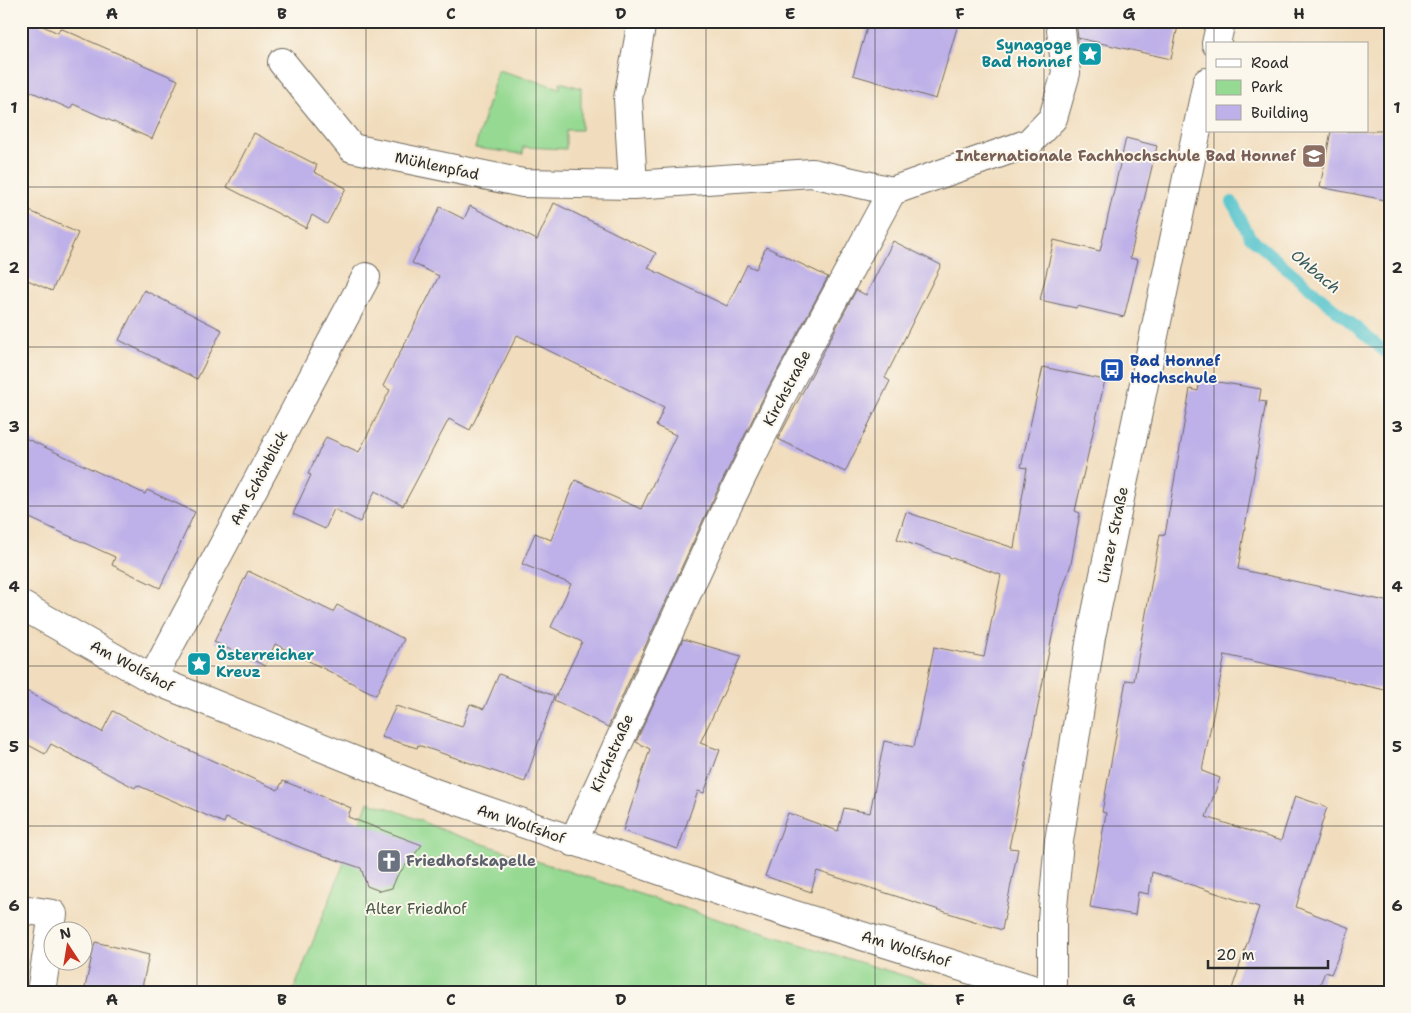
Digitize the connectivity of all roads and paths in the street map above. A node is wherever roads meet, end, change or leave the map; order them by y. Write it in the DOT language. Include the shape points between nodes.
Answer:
graph roads {
  1 [pos="642,21"];
  2 [pos="1060,21"];
  3 [pos="1221,21"];
  4 [pos="1216,42"];
  5 [pos="282,62"];
  6 [pos="1206,87"];
  7 [pos="633,185"];
  8 [pos="892,191"];
  9 [pos="366,276"];
  10 [pos="21,605"];
  11 [pos="152,680"];
  12 [pos="573,842"];
  13 [pos="21,909"];
  14 [pos="41,992"];
  15 [pos="1042,992"];
  16 [pos="1052,992"];
  1 -- 7 [label="street" via="628,98"];
  2 -- 8 [label="street" via="1066,73 1053,118 1029,143"];
  3 -- 4 [label="street"];
  5 -- 7 [label="street, Mühlenpfad" via="352,148 523,183"];
  6 -- 16 [label="street, Linzer Straße" via="1091,637 1059,841 1052,919"];
  7 -- 8 [label="street, Mühlenpfad" via="812,173"];
  8 -- 12 [label="street, Kirchstraße" via="783,393 720,521"];
  9 -- 11 [label="street, Am Schönblick"];
  10 -- 11 [label="street, Am Wolfshof"];
  11 -- 12 [label="street, Am Wolfshof" via="374,770"];
  12 -- 15 [label="street, Am Wolfshof"];
  13 -- 14 [label="street" via="53,914"];
}
